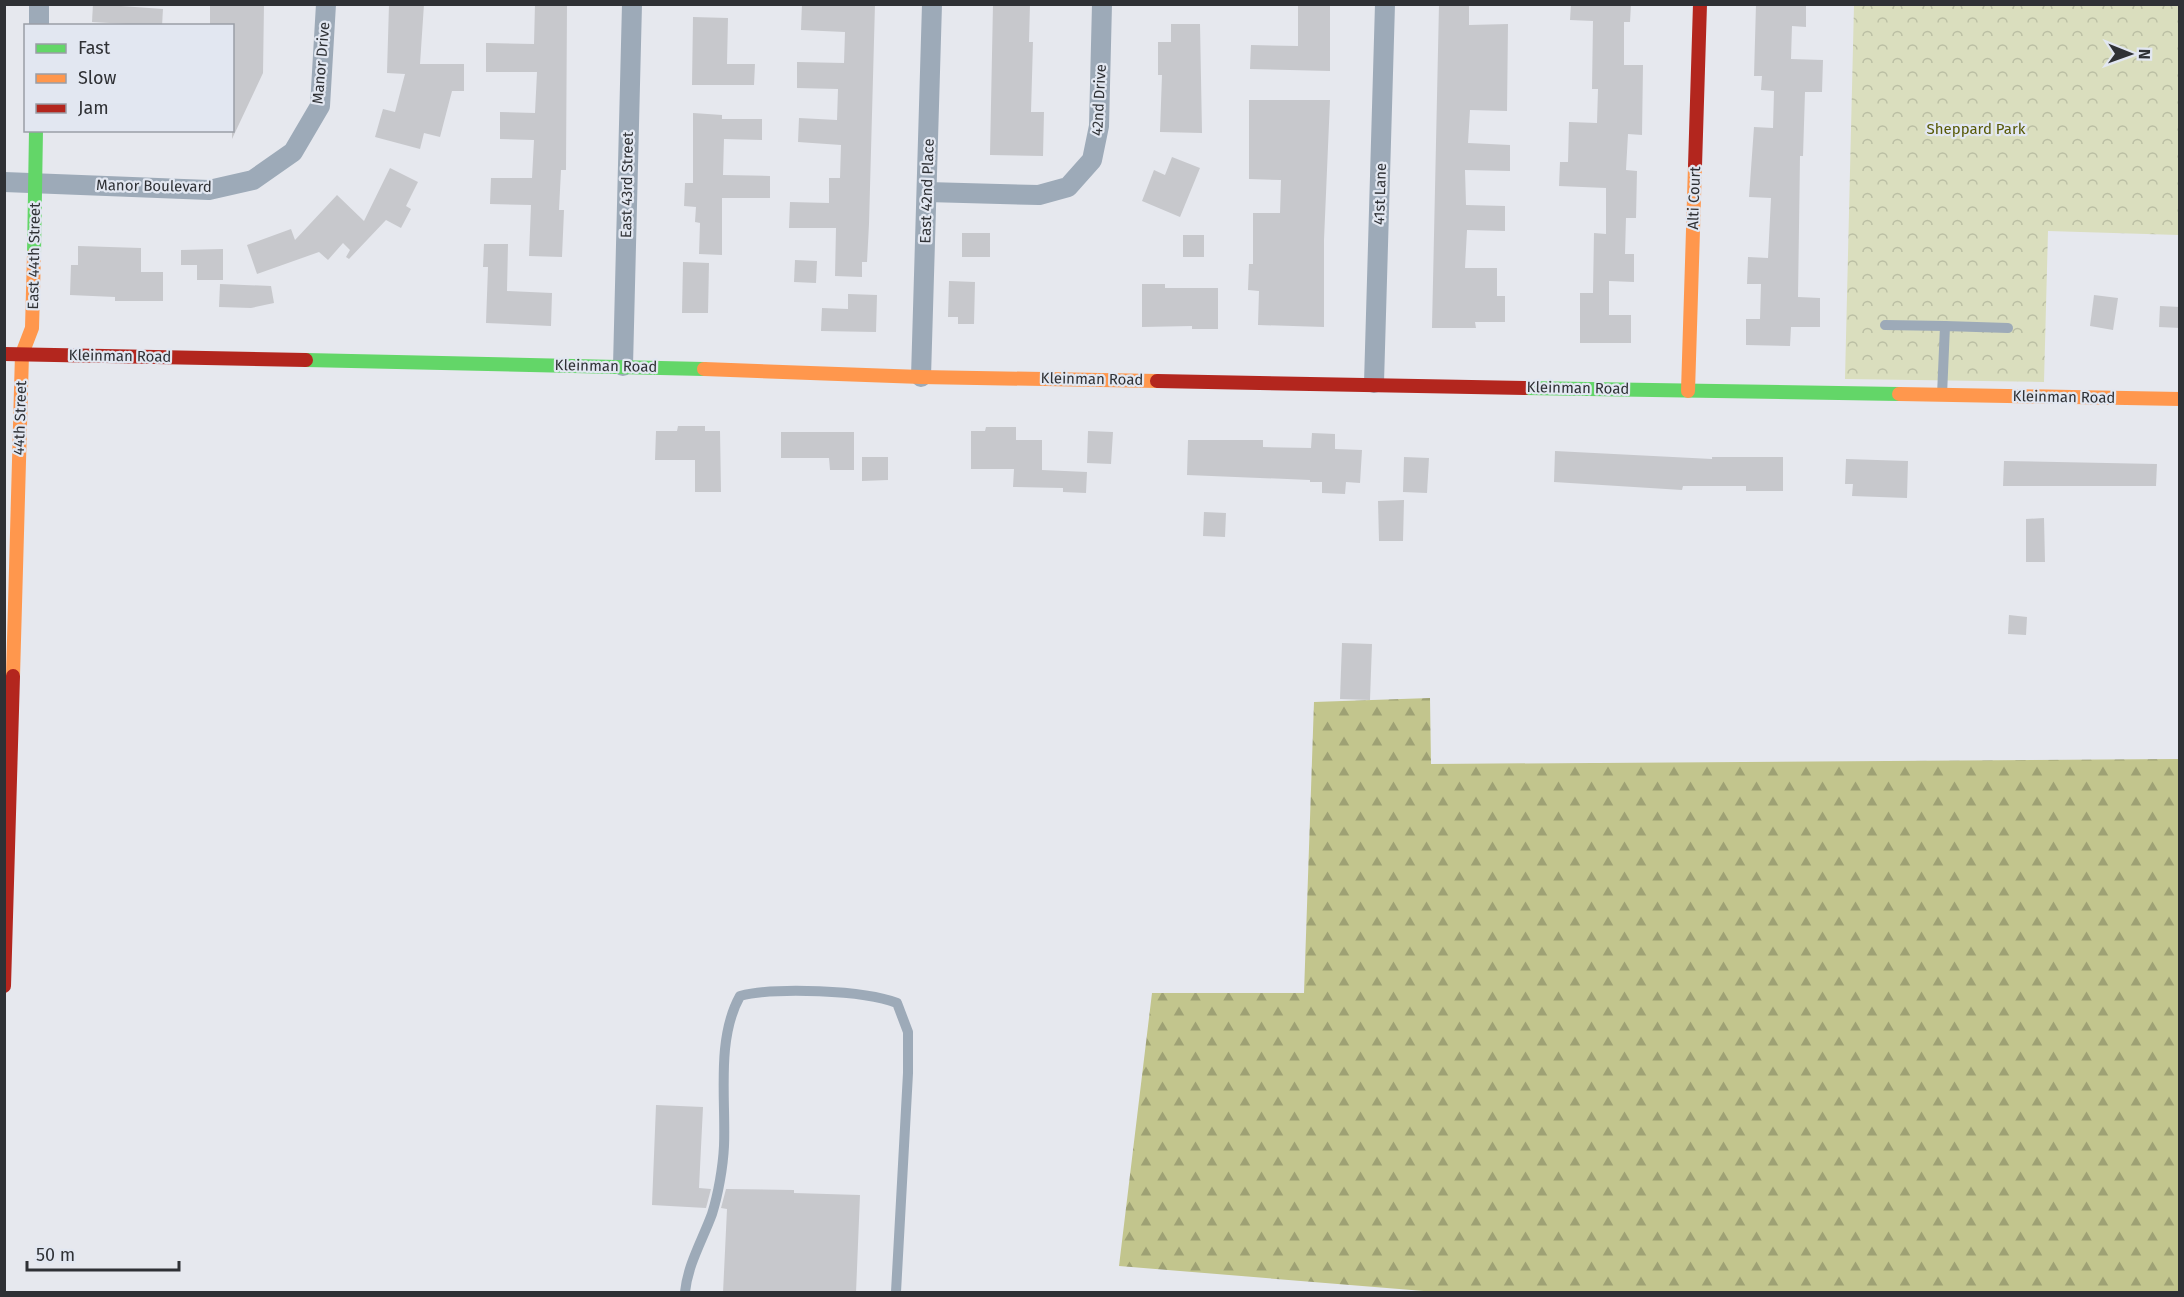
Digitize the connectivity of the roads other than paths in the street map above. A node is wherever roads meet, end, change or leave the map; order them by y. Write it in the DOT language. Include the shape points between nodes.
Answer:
graph roads {
  1 [pos="39,4"];
  2 [pos="326,4"];
  3 [pos="632,4"];
  4 [pos="932,4"];
  5 [pos="1102,4"];
  6 [pos="1385,4"];
  7 [pos="1700,4"];
  8 [pos="39,24"];
  9 [pos="36,132"];
  10 [pos="293,152"];
  11 [pos="4,182"];
  12 [pos="35,183"];
  13 [pos="927,192"];
  14 [pos="1885,325"];
  15 [pos="1946,326"];
  16 [pos="2008,328"];
  17 [pos="4,336"];
  18 [pos="13,354"];
  19 [pos="623,366"];
  20 [pos="921,377"];
  21 [pos="1374,383"];
  22 [pos="1688,391"];
  23 [pos="1942,395"];
  24 [pos="2180,399"];
  25 [pos="4,986"];
  26 [pos="685,1293"];
  27 [pos="896,1293"];
  1 -- 8 [label="street"];
  2 -- 10 [label="street, Manor Drive" via="320,106"];
  3 -- 19 [label="street, East 43rd Street"];
  4 -- 13 [label="street, East 42nd Place"];
  5 -- 13 [label="street, 42nd Drive" via="1100,126 1092,160 1068,187 1039,195"];
  6 -- 21 [label="street, 41st Lane"];
  7 -- 22 [label="street, Alti Court"];
  9 -- 12 [label="street, East 44th Street"];
  10 -- 12 [label="street, Manor Boulevard" via="253,180 209,190"];
  11 -- 12 [label="street, Manor Boulevard"];
  12 -- 18 [label="street, East 44th Street" via="32,328"];
  13 -- 20 [label="street, East 42nd Place"];
  14 -- 15 [label="lane"];
  15 -- 16 [label="lane"];
  15 -- 23 [label="lane"];
  17 -- 18 [label="street"];
  18 -- 19 [label="street, Kleinman Road"];
  18 -- 25 [label="street, 44th Street"];
  19 -- 20 [label="street, Kleinman Road"];
  20 -- 21 [label="street, Kleinman Road"];
  21 -- 22 [label="street, Kleinman Road"];
  22 -- 23 [label="street, Kleinman Road"];
  23 -- 24 [label="street, Kleinman Road"];
  26 -- 27 [label="lane" via="687,1273 712,1213 724,1148 723,1077 732,1010 740,996 761,991 878,996 897,1003 908,1032 908,1073"];
}
